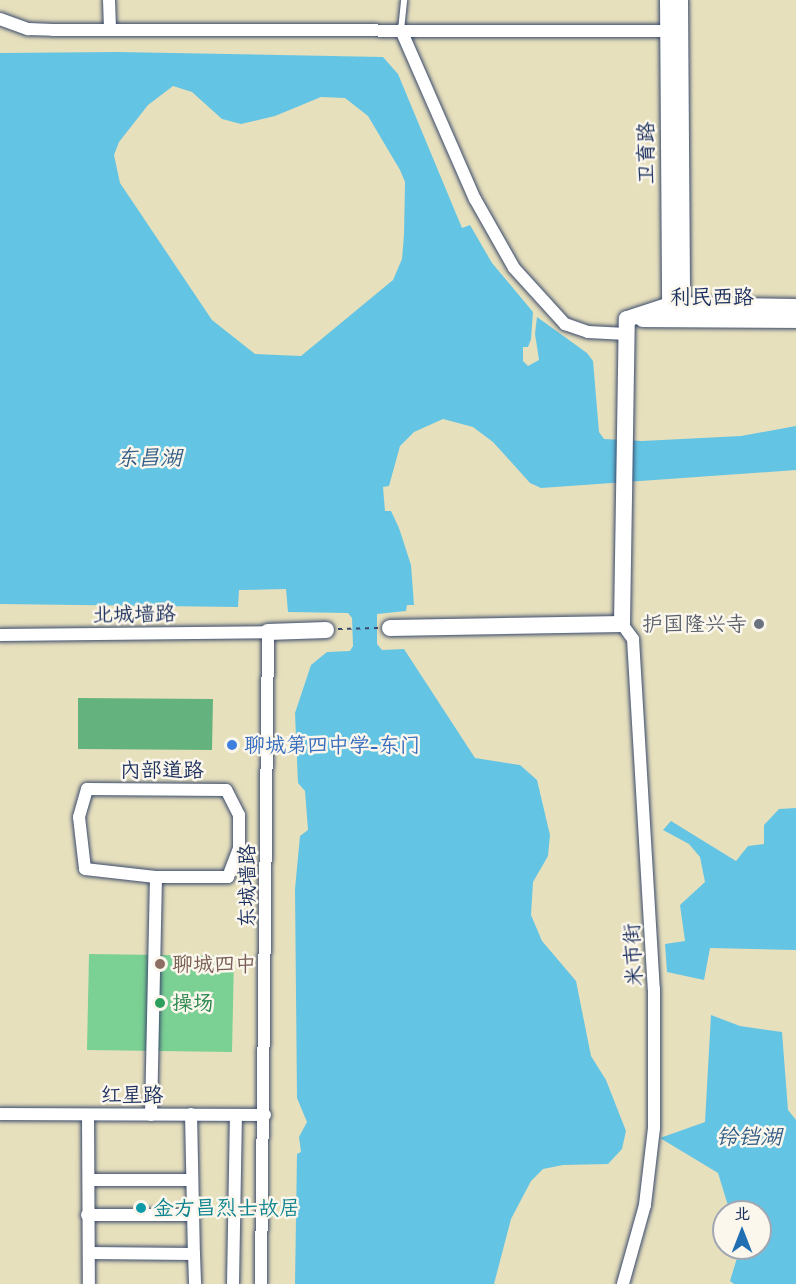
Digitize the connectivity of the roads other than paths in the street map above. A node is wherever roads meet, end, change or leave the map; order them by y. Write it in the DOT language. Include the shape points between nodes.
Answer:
graph roads {
  1 [pos="109,0"];
  2 [pos="404,0"];
  3 [pos="668,0"];
  4 [pos="680,0"];
  5 [pos="0,19"];
  6 [pos="110,30"];
  7 [pos="401,30"];
  8 [pos="668,31"];
  9 [pos="676,305"];
  10 [pos="796,307"];
  11 [pos="796,320"];
  12 [pos="626,327"];
  13 [pos="622,624"];
  14 [pos="390,628"];
  15 [pos="326,630"];
  16 [pos="268,632"];
  17 [pos="0,635"];
  18 [pos="156,878"];
  19 [pos="0,1114"];
  20 [pos="191,1114"];
  21 [pos="88,1115"];
  22 [pos="151,1115"];
  23 [pos="236,1115"];
  24 [pos="265,1115"];
  25 [pos="89,1180"];
  26 [pos="192,1180"];
  27 [pos="87,1215"];
  28 [pos="192,1215"];
  29 [pos="89,1253"];
  30 [pos="194,1254"];
  31 [pos="89,1284"];
  32 [pos="195,1284"];
  33 [pos="233,1284"];
  34 [pos="261,1284"];
  35 [pos="623,1284"];
  1 -- 6 [label="street"];
  2 -- 7 [label="lane"];
  3 -- 8 [label="main road, 卫育路"];
  4 -- 9 [label="main road, 卫育路"];
  5 -- 6 [label="street" via="28,29"];
  6 -- 7 [label="street"];
  7 -- 8 [label="street"];
  7 -- 12 [label="street" via="475,199 514,268 565,324 588,332"];
  8 -- 9 [label="main road, 卫育路"];
  9 -- 10 [label="main road, 利民西路"];
  9 -- 12 [label="main road, 利民西路"];
  11 -- 12 [label="main road, 利民西路"];
  12 -- 13 [label="main road"];
  13 -- 14 [label="main road"];
  13 -- 35 [label="street, 米市街" via="633,639 654,989 654,1128 645,1206"];
  15 -- 16 [label="main road"];
  16 -- 17 [label="street, 北城墙路"];
  16 -- 24 [label="street, 东城墙路"];
  18 -- 18 [label="street, 内部道路" via="228,878 238,849 238,815 226,790 87,789 79,817 85,869"];
  18 -- 22 [label="street"];
  19 -- 21 [label="street, 红星路"];
  20 -- 22 [label="street, 红星路"];
  20 -- 23 [label="street, 红星路"];
  20 -- 26 [label="street"];
  21 -- 22 [label="street, 红星路"];
  21 -- 25 [label="street"];
  23 -- 24 [label="street, 红星路"];
  23 -- 33 [label="street"];
  24 -- 34 [label="street, 东城墙路"];
  25 -- 26 [label="street"];
  25 -- 27 [label="street"];
  26 -- 28 [label="street"];
  27 -- 28 [label="street"];
  27 -- 29 [label="street"];
  28 -- 30 [label="street"];
  29 -- 30 [label="street"];
  29 -- 31 [label="street"];
  30 -- 32 [label="street"];
}
